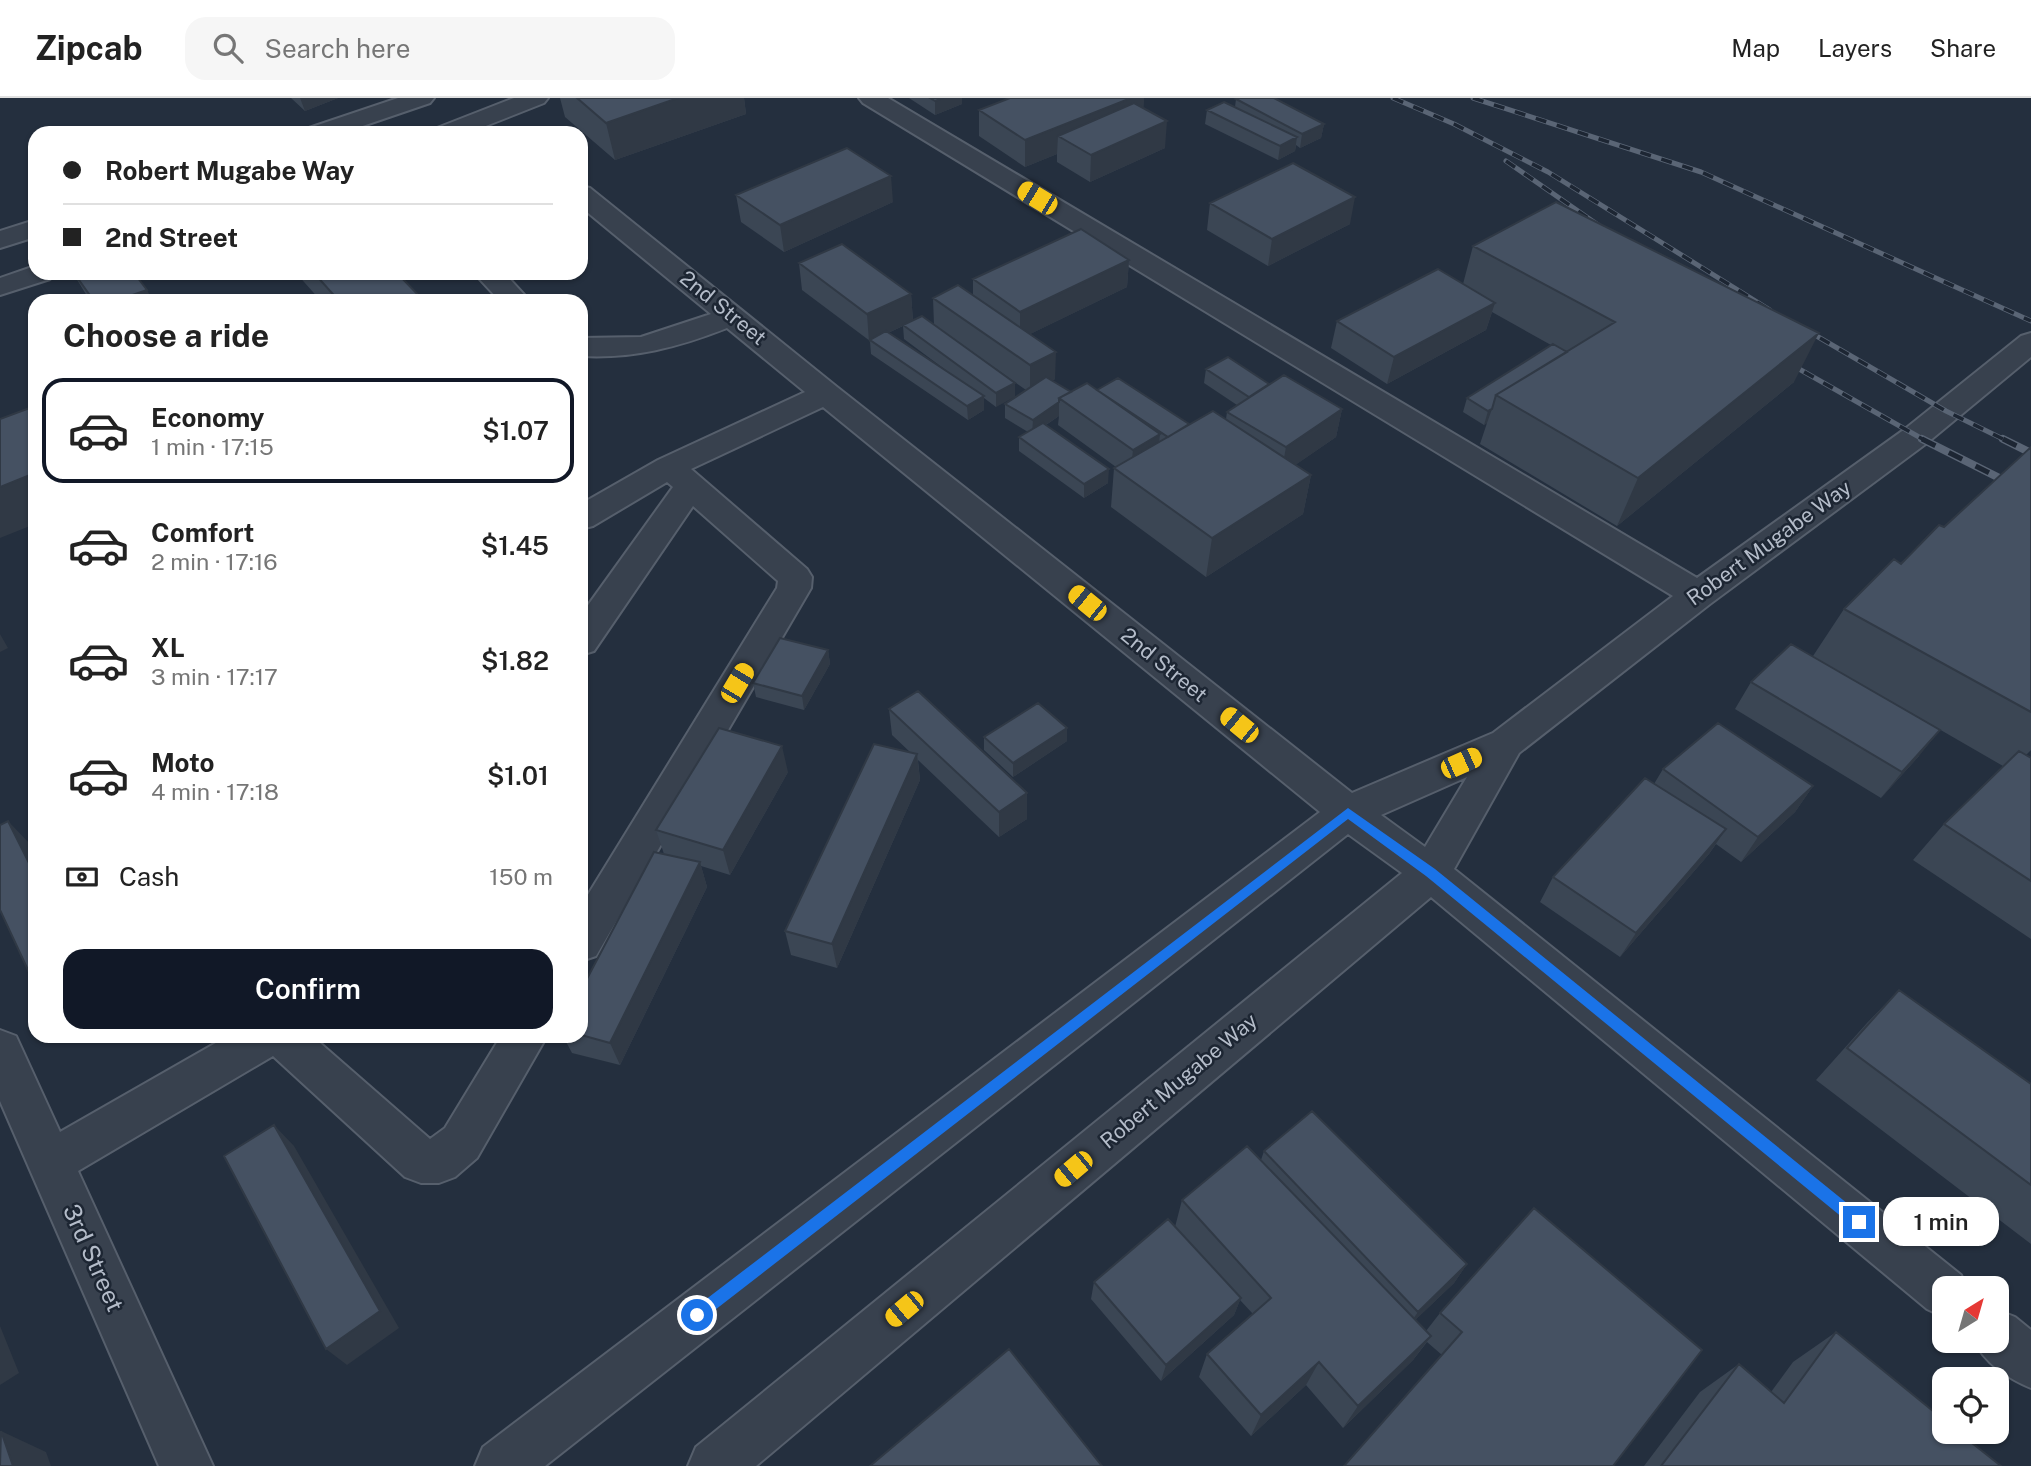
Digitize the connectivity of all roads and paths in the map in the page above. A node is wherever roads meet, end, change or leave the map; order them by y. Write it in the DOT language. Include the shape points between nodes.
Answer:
graph roads {
  1 [pos="422,98"];
  2 [pos="463,98"];
  3 [pos="536,98"];
  4 [pos="871,98"];
  5 [pos="339,126"];
  6 [pos="497,126"];
  7 [pos="588,200"];
  8 [pos="28,230"];
  9 [pos="0,240"];
  10 [pos="28,277"];
  11 [pos="495,280"];
  12 [pos="0,287"];
  13 [pos="509,294"];
  14 [pos="733,316"];
  15 [pos="2031,342"];
  16 [pos="588,348"];
  17 [pos="826,394"];
  18 [pos="680,476"];
  19 [pos="588,515"];
  20 [pos="1698,595"];
  21 [pos="588,630"];
  22 [pos="1506,743"];
  23 [pos="1348,812"];
  24 [pos="1431,873"];
  25 [pos="588,931"];
  26 [pos="256,1043"];
  27 [pos="289,1043"];
  28 [pos="521,1043"];
  29 [pos="0,1050"];
  30 [pos="50,1162"];
  31 [pos="1932,1282"];
  32 [pos="2009,1345"];
  33 [pos="2031,1363"];
  34 [pos="186,1466"];
  35 [pos="502,1466"];
  36 [pos="715,1466"];
  1 -- 5 [label="street"];
  2 -- 6 [label="street"];
  3 -- 6 [label="street"];
  4 -- 20 [label="street"];
  7 -- 14 [label="street, 2nd Street"];
  8 -- 9 [label="street"];
  10 -- 12 [label="street"];
  11 -- 13 [label="street"];
  14 -- 16 [label="street" via="659,344"];
  14 -- 17 [label="street, 2nd Street"];
  15 -- 20 [label="street, Robert Mugabe Way" via="1916,436"];
  17 -- 18 [label="street"];
  17 -- 23 [label="street, 2nd Street"];
  18 -- 19 [label="street"];
  18 -- 21 [label="street"];
  18 -- 25 [label="street" via="795,578 794,588"];
  20 -- 22 [label="street, Robert Mugabe Way"];
  22 -- 23 [label="street, Robert Mugabe Way"];
  22 -- 24 [label="street, Robert Mugabe Way"];
  23 -- 24 [label="street, 2nd Street"];
  23 -- 35 [label="street, Robert Mugabe Way"];
  24 -- 31 [label="street, 2nd Street"];
  24 -- 36 [label="street, Robert Mugabe Way"];
  26 -- 30 [label="street"];
  27 -- 28 [label="street" via="421,1161 439,1161 461,1143"];
  29 -- 30 [label="street, 3rd Street"];
  30 -- 34 [label="street, 3rd Street"];
  32 -- 33 [label="street"];
}
